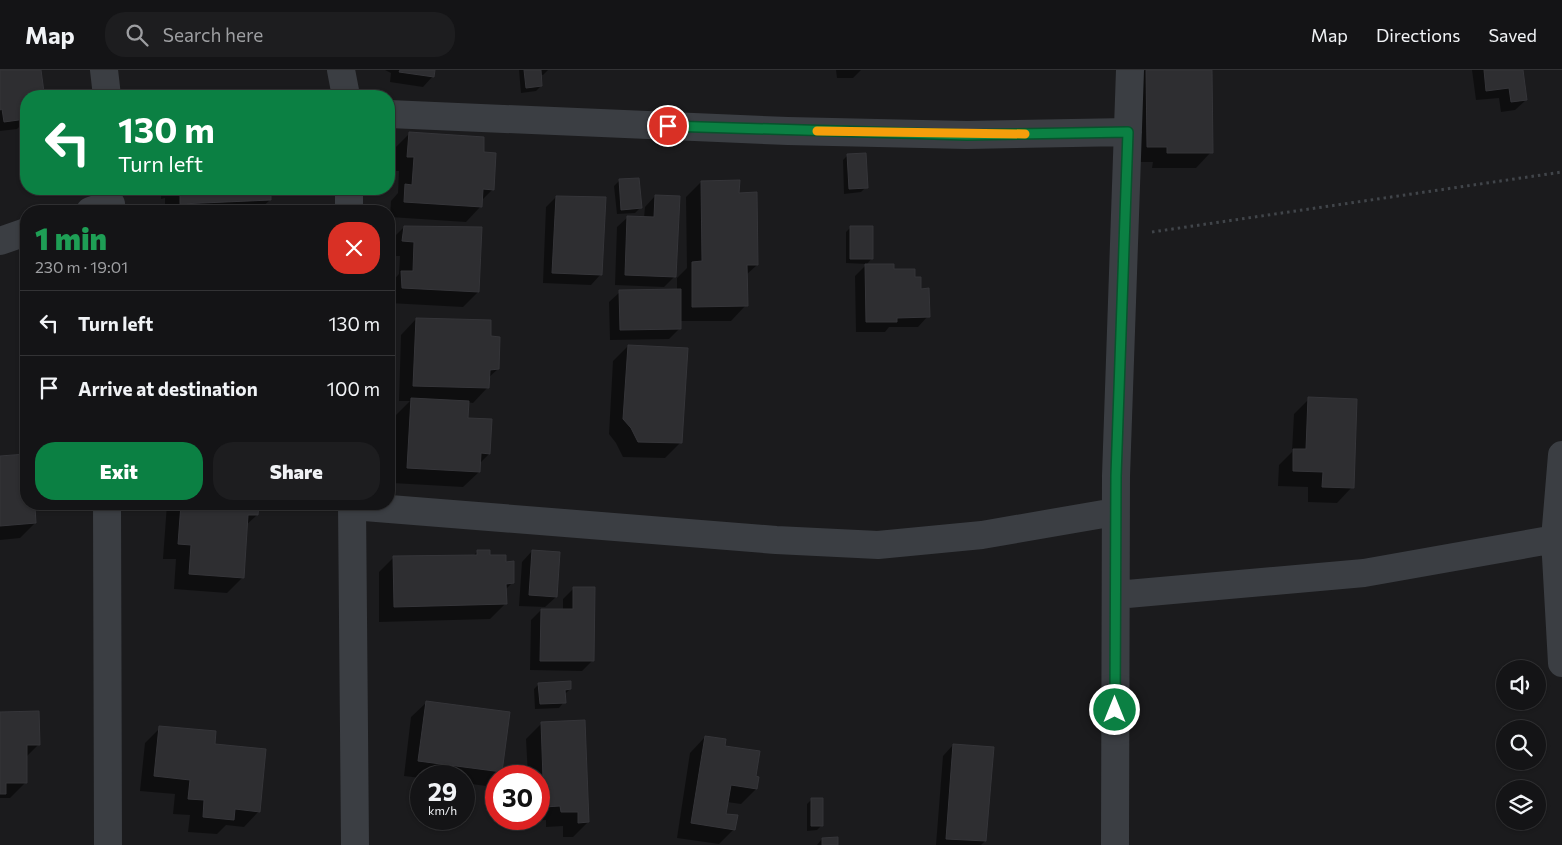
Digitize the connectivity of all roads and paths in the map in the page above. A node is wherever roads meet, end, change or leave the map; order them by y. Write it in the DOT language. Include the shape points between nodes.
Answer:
graph roads {
  1 [pos="104,70"];
  2 [pos="342,70"];
  3 [pos="1130,70"];
  4 [pos="106,90"];
  5 [pos="345,90"];
  6 [pos="395,114"];
  7 [pos="1128,132"];
  8 [pos="1562,172"];
  9 [pos="20,234"];
  10 [pos="1124,236"];
  11 [pos="0,241"];
  12 [pos="1562,456"];
  13 [pos="395,509"];
  14 [pos="108,510"];
  15 [pos="352,510"];
  16 [pos="1115,512"];
  17 [pos="1555,539"];
  18 [pos="1116,595"];
  19 [pos="1562,663"];
  20 [pos="108,845"];
  21 [pos="354,845"];
  22 [pos="1115,845"];
  1 -- 4 [label="street"];
  2 -- 5 [label="street"];
  3 -- 7 [label="street"];
  6 -- 7 [label="street" via="967,135"];
  7 -- 10 [label="street"];
  8 -- 10 [label="path"];
  9 -- 11 [label="street"];
  10 -- 16 [label="street"];
  12 -- 17 [label="street"];
  13 -- 16 [label="street" via="776,540 878,545 982,535"];
  14 -- 20 [label="street"];
  15 -- 21 [label="street"];
  16 -- 18 [label="street"];
  17 -- 18 [label="street" via="1364,573"];
  17 -- 19 [label="street"];
  18 -- 22 [label="street"];
}
